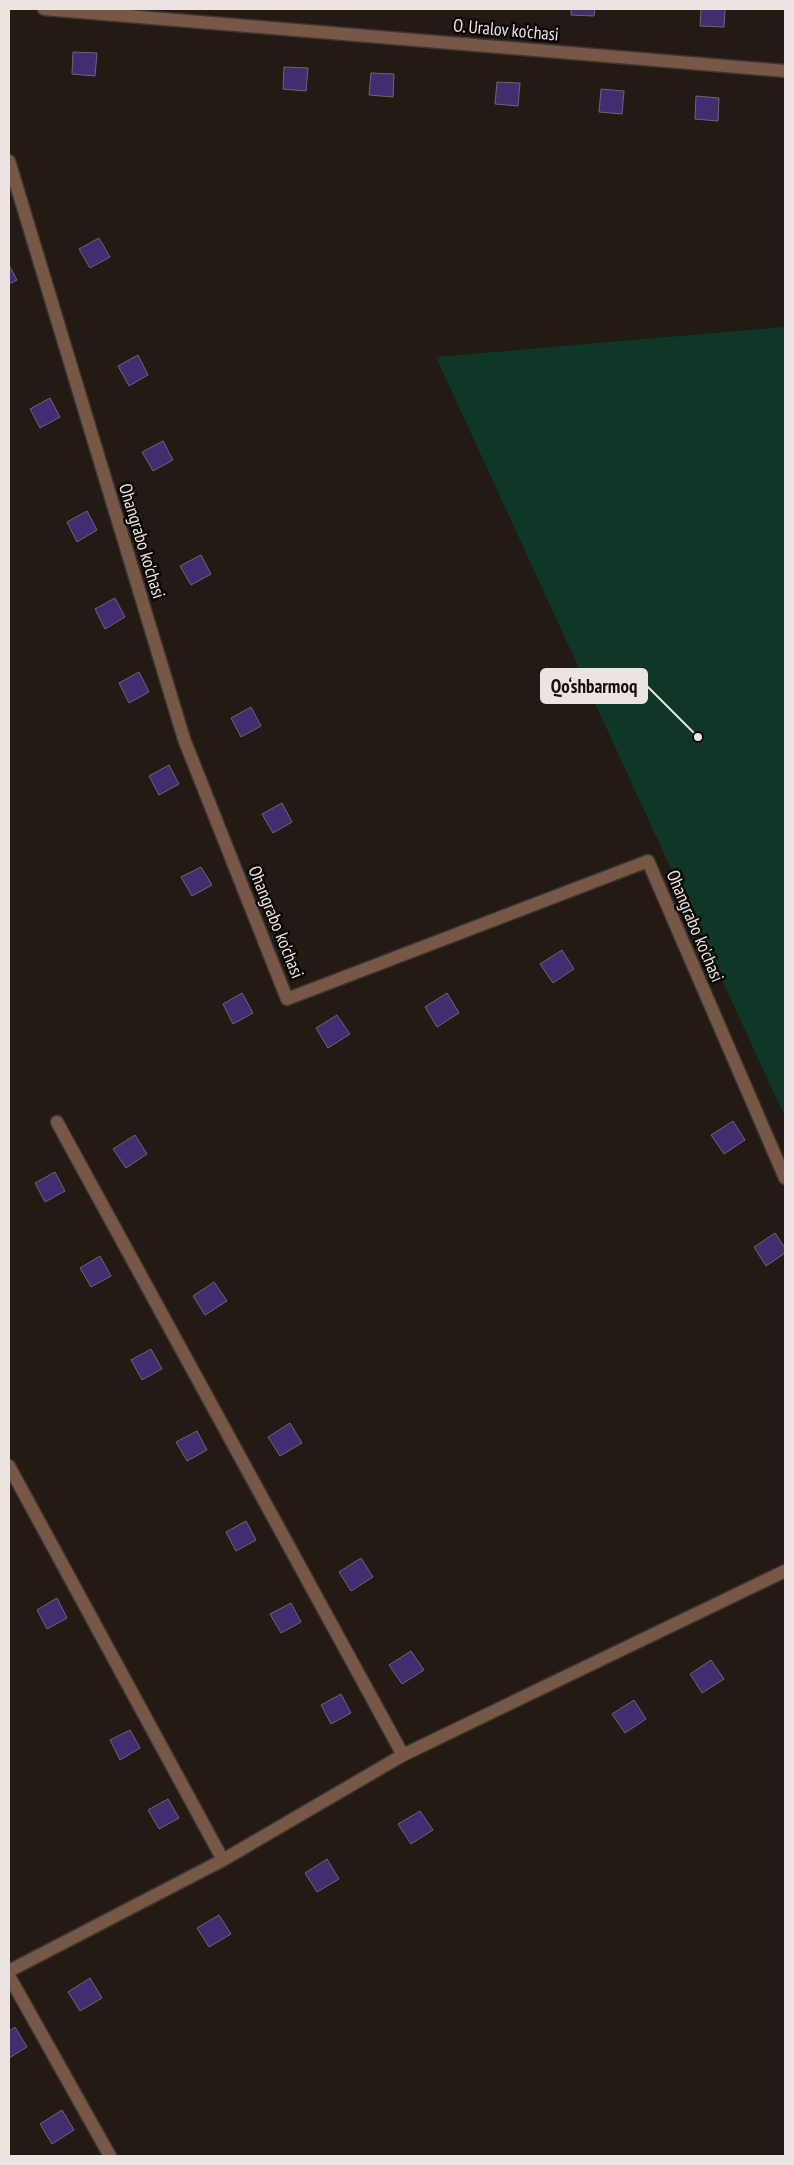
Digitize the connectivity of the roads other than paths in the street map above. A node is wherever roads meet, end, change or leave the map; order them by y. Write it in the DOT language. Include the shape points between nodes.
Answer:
graph roads {
  1 [pos="44,9"];
  2 [pos="785,71"];
  3 [pos="9,162"];
  4 [pos="57,1122"];
  5 [pos="785,1178"];
  6 [pos="9,1466"];
  7 [pos="785,1571"];
  8 [pos="403,1755"];
  9 [pos="223,1860"];
  10 [pos="9,1971"];
  11 [pos="9,1976"];
  12 [pos="110,2156"];
  1 -- 2 [label="street, O. Uralov ko'chasi"];
  3 -- 5 [label="street, Ohangrabo ko'chasi" via="184,739 288,998 648,861"];
  4 -- 8 [label="street"];
  6 -- 9 [label="street"];
  7 -- 8 [label="street"];
  8 -- 9 [label="street"];
  9 -- 10 [label="street"];
  11 -- 12 [label="street"];
}
